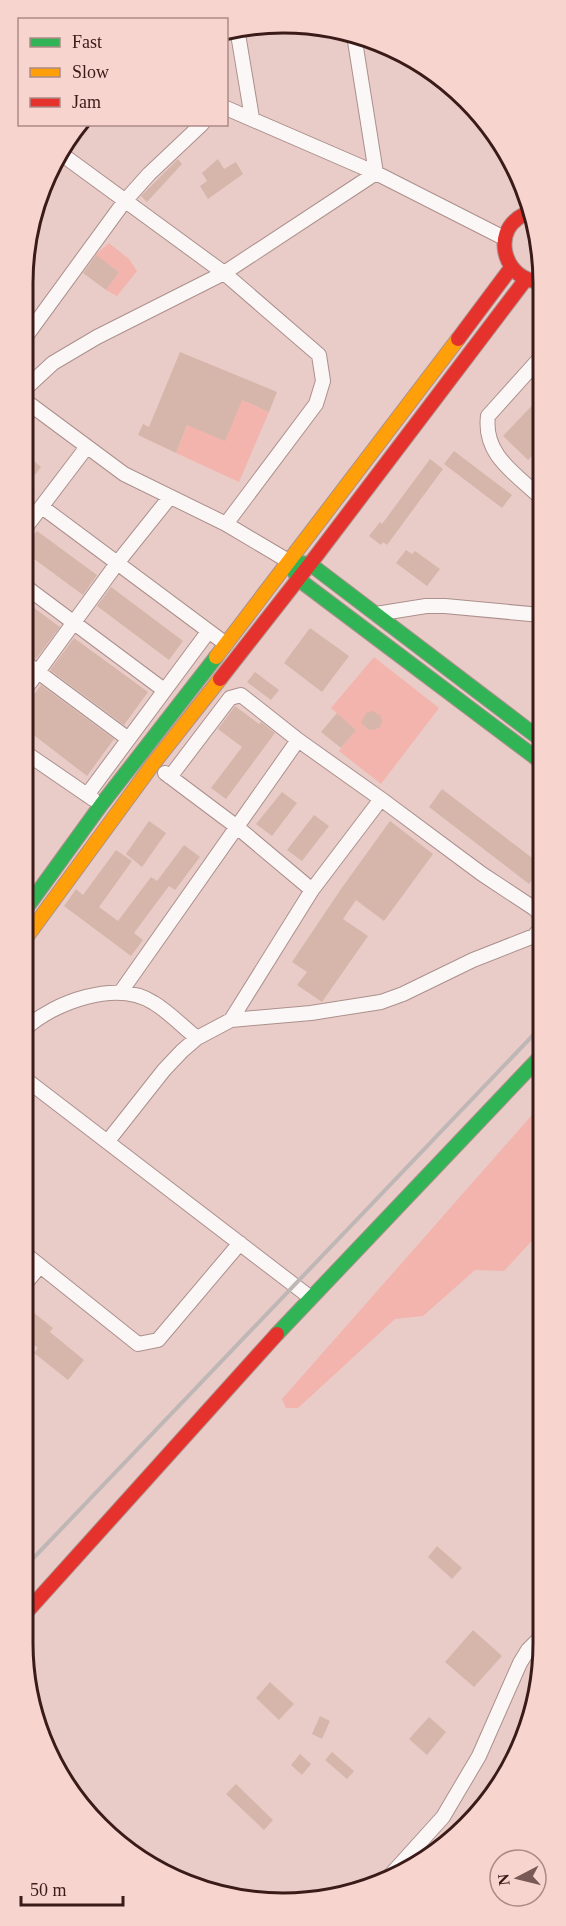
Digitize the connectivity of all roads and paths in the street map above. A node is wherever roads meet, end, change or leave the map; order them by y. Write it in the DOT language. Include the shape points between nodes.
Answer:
graph roads {
  1 [pos="239,37"];
  2 [pos="355,44"];
  3 [pos="228,109"];
  4 [pos="252,118"];
  5 [pos="200,126"];
  6 [pos="66,158"];
  7 [pos="375,173"];
  8 [pos="124,202"];
  9 [pos="523,216"];
  10 [pos="504,238"];
  11 [pos="511,268"];
  12 [pos="224,273"];
  13 [pos="526,279"];
  14 [pos="533,280"];
  15 [pos="33,327"];
  16 [pos="533,366"];
  17 [pos="33,381"];
  18 [pos="33,407"];
  19 [pos="86,448"];
  20 [pos="533,490"];
  21 [pos="170,497"];
  22 [pos="42,507"];
  23 [pos="33,518"];
  24 [pos="226,524"];
  25 [pos="118,562"];
  26 [pos="290,562"];
  27 [pos="310,564"];
  28 [pos="298,579"];
  29 [pos="33,592"];
  30 [pos="376,614"];
  31 [pos="533,614"];
  32 [pos="75,622"];
  33 [pos="208,632"];
  34 [pos="225,644"];
  35 [pos="33,668"];
  36 [pos="38,672"];
  37 [pos="33,679"];
  38 [pos="164,690"];
  39 [pos="533,734"];
  40 [pos="127,738"];
  41 [pos="298,740"];
  42 [pos="533,756"];
  43 [pos="33,758"];
  44 [pos="153,764"];
  45 [pos="170,777"];
  46 [pos="87,795"];
  47 [pos="381,798"];
  48 [pos="101,805"];
  49 [pos="116,815"];
  50 [pos="237,827"];
  51 [pos="312,890"];
  52 [pos="33,897"];
  53 [pos="533,908"];
  54 [pos="33,928"];
  55 [pos="533,936"];
  56 [pos="120,993"];
  57 [pos="231,1020"];
  58 [pos="33,1022"];
  59 [pos="197,1038"];
  60 [pos="533,1064"];
  61 [pos="33,1085"];
  62 [pos="108,1141"];
  63 [pos="240,1243"];
  64 [pos="33,1260"];
  65 [pos="40,1266"];
  66 [pos="33,1274"];
  67 [pos="311,1298"];
  68 [pos="33,1605"];
  69 [pos="533,1645"];
  70 [pos="401,1864"];
  1 -- 4 [label="street"];
  2 -- 7 [label="street"];
  3 -- 4 [label="street"];
  4 -- 7 [label="street"];
  5 -- 8 [label="street"];
  6 -- 8 [label="street"];
  7 -- 10 [label="street"];
  7 -- 12 [label="street"];
  8 -- 12 [label="street"];
  8 -- 15 [label="street"];
  9 -- 10 [label="main road" via="508,228"];
  10 -- 11 [label="main road"];
  11 -- 13 [label="main road"];
  11 -- 26 [label="main road"];
  12 -- 17 [label="street" via="97,338 53,363"];
  12 -- 24 [label="street" via="319,355 323,381 316,404"];
  13 -- 14 [label="main road"];
  13 -- 27 [label="main road"];
  16 -- 20 [label="street" via="488,416 486,429 493,452"];
  18 -- 19 [label="street"];
  19 -- 21 [label="street" via="124,474"];
  19 -- 22 [label="street"];
  21 -- 24 [label="street"];
  21 -- 25 [label="street"];
  22 -- 23 [label="street"];
  22 -- 25 [label="street"];
  24 -- 26 [label="street"];
  25 -- 32 [label="street"];
  25 -- 33 [label="street"];
  26 -- 27 [label="main road"];
  26 -- 28 [label="main road"];
  26 -- 34 [label="main road"];
  27 -- 28 [label="main road"];
  27 -- 30 [label="main road"];
  28 -- 42 [label="main road"];
  28 -- 44 [label="main road"];
  29 -- 32 [label="street"];
  30 -- 31 [label="street" via="426,606"];
  30 -- 39 [label="main road"];
  32 -- 36 [label="street"];
  32 -- 38 [label="street"];
  33 -- 34 [label="street"];
  33 -- 38 [label="street"];
  34 -- 48 [label="main road"];
  35 -- 36 [label="street"];
  36 -- 37 [label="street"];
  36 -- 40 [label="street"];
  38 -- 40 [label="street"];
  40 -- 46 [label="street"];
  41 -- 45 [label="street" via="236,695"];
  41 -- 47 [label="street"];
  41 -- 50 [label="street"];
  43 -- 46 [label="street"];
  44 -- 45 [label="street"];
  44 -- 49 [label="main road"];
  45 -- 50 [label="street"];
  46 -- 48 [label="street"];
  47 -- 51 [label="street"];
  47 -- 53 [label="street"];
  48 -- 49 [label="street"];
  48 -- 52 [label="main road"];
  49 -- 54 [label="main road"];
  50 -- 51 [label="street"];
  50 -- 56 [label="street"];
  51 -- 57 [label="street"];
  55 -- 57 [label="street" via="381,1002"];
  56 -- 58 [label="street" via="74,1000"];
  56 -- 59 [label="street" via="153,1002"];
  57 -- 59 [label="street"];
  59 -- 62 [label="street" via="164,1070"];
  60 -- 67 [label="main road"];
  61 -- 62 [label="street"];
  62 -- 63 [label="street"];
  63 -- 65 [label="street" via="158,1340 149,1344 138,1344"];
  63 -- 67 [label="street"];
  64 -- 65 [label="street"];
  65 -- 66 [label="street"];
  67 -- 68 [label="main road"];
  69 -- 70 [label="street" via="520,1663 479,1756 443,1817"];
}
